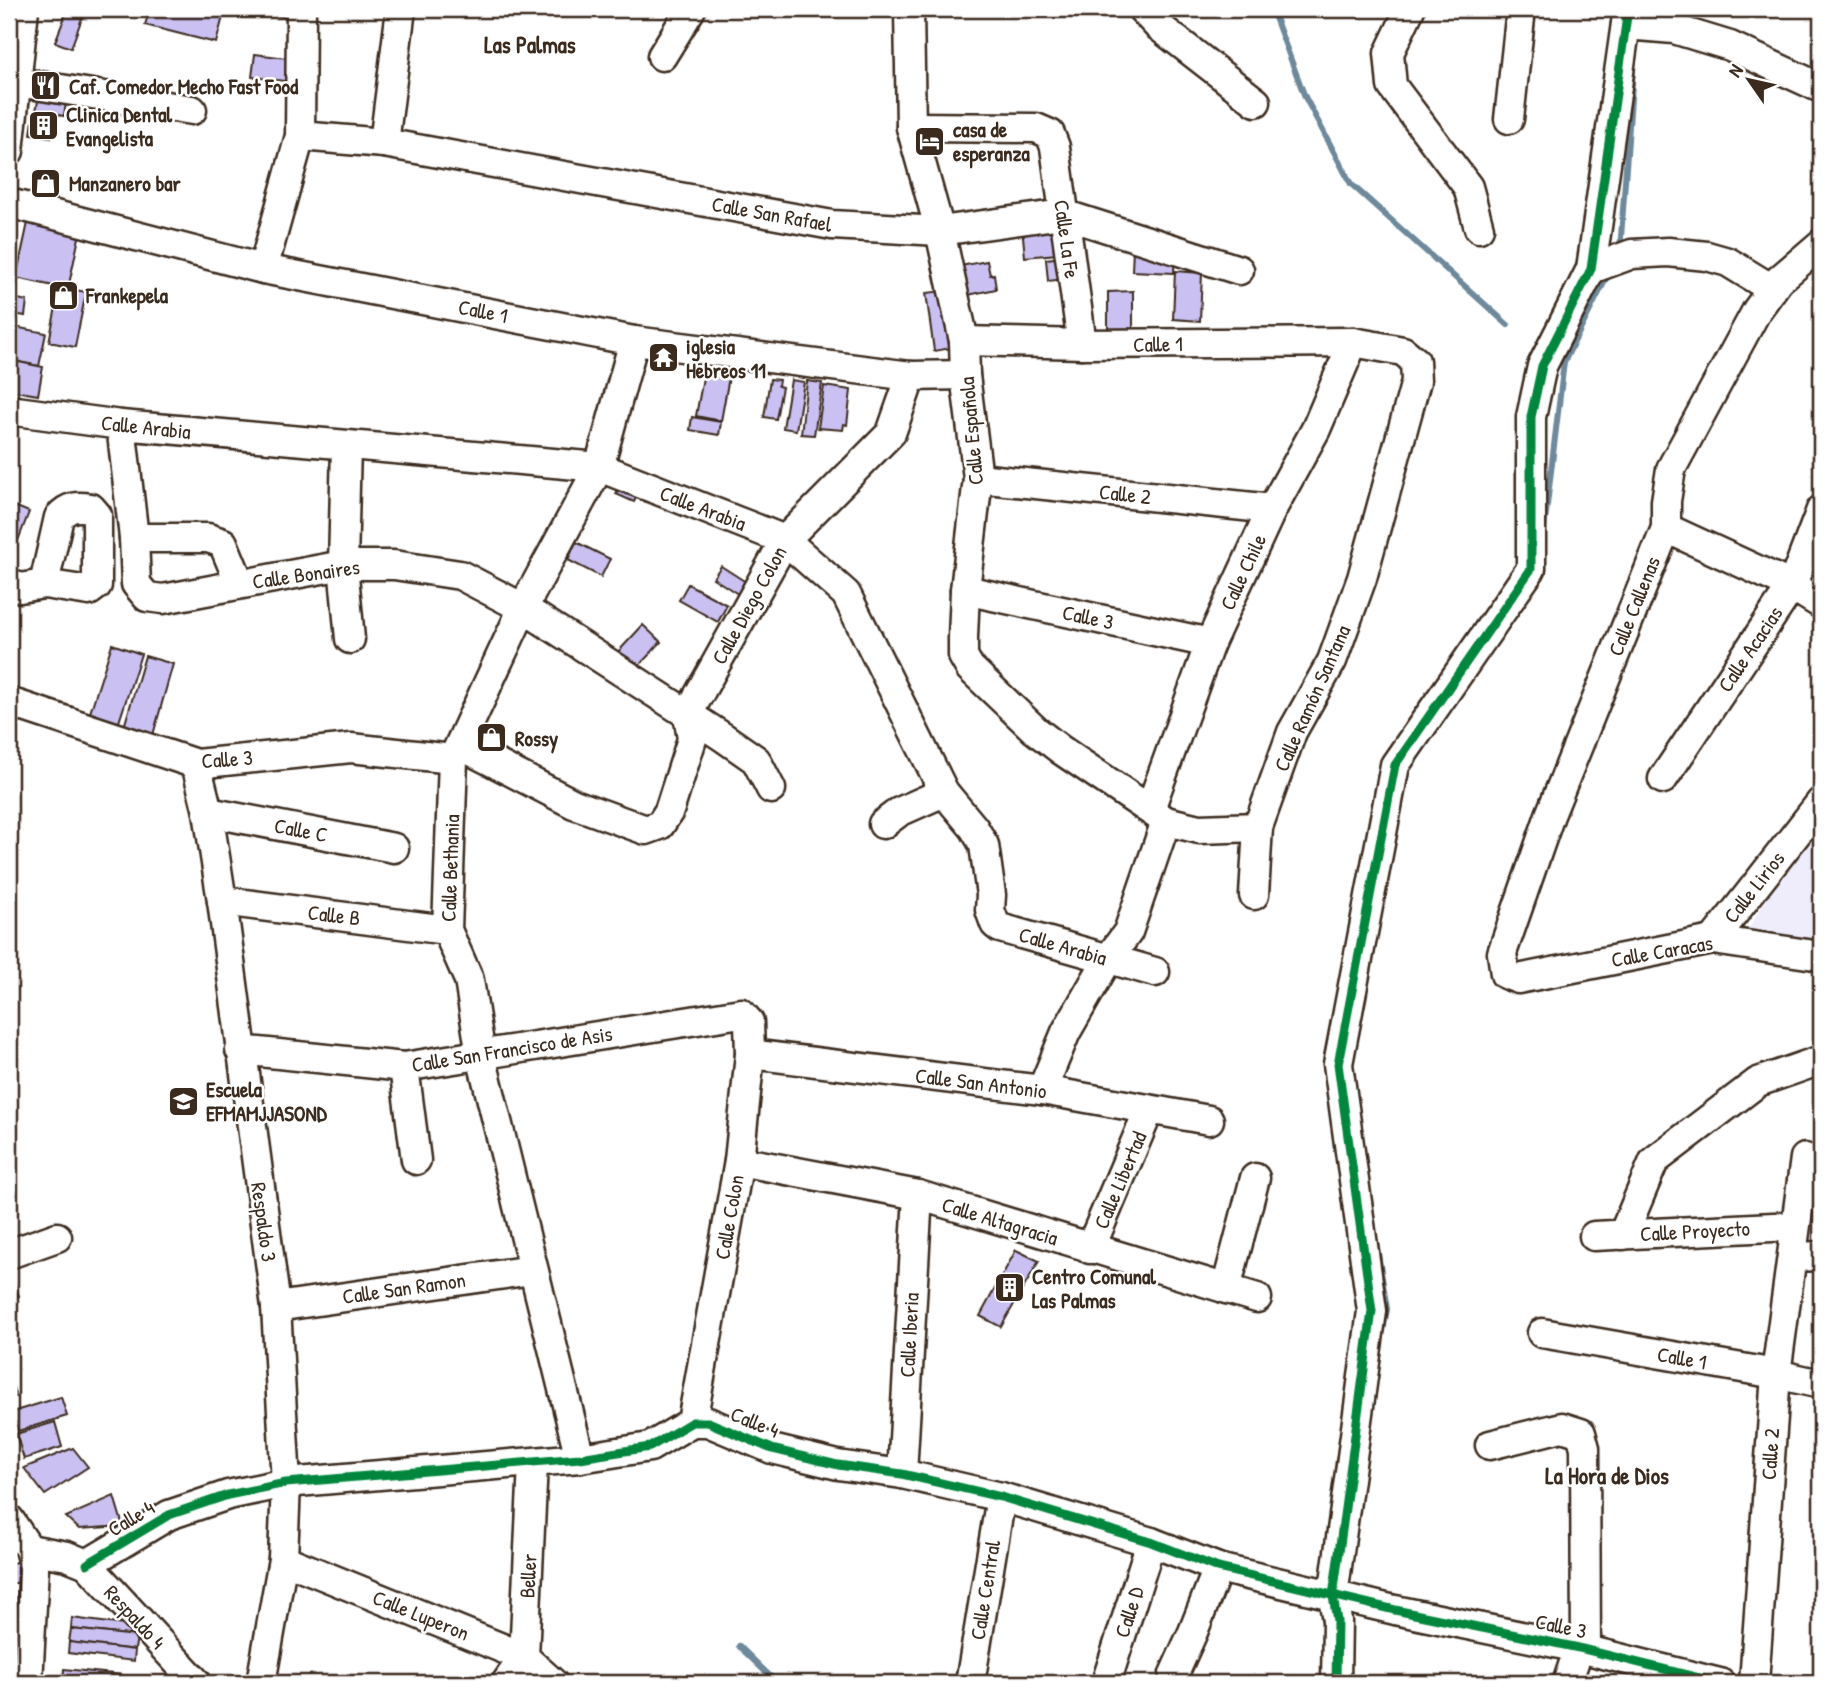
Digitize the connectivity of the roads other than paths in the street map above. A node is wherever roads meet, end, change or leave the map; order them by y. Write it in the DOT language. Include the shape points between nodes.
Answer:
graph roads {
  1 [pos="24,9"];
  2 [pos="301,9"];
  3 [pos="401,9"];
  4 [pos="690,9"];
  5 [pos="908,9"];
  6 [pos="1142,9"];
  7 [pos="1410,9"];
  8 [pos="1521,9"];
  9 [pos="1627,17"];
  10 [pos="662,56"];
  11 [pos="17,82"];
  12 [pos="1821,88"];
  13 [pos="1256,102"];
  14 [pos="192,110"];
  15 [pos="11,116"];
  16 [pos="1508,119"];
  17 [pos="911,127"];
  18 [pos="300,136"];
  19 [pos="384,143"];
  20 [pos="9,151"];
  21 [pos="9,203"];
  22 [pos="1063,214"];
  23 [pos="1479,228"];
  24 [pos="940,231"];
  25 [pos="1811,251"];
  26 [pos="263,269"];
  27 [pos="1591,269"];
  28 [pos="1238,270"];
  29 [pos="1772,289"];
  30 [pos="634,341"];
  31 [pos="964,341"];
  32 [pos="1353,342"];
  33 [pos="1082,344"];
  34 [pos="965,375"];
  35 [pos="911,376"];
  36 [pos="1416,381"];
  37 [pos="9,410"];
  38 [pos="121,425"];
  39 [pos="346,446"];
  40 [pos="599,467"];
  41 [pos="978,478"];
  42 [pos="1272,509"];
  43 [pos="1821,510"];
  44 [pos="1665,528"];
  45 [pos="134,538"];
  46 [pos="785,540"];
  47 [pos="343,565"];
  48 [pos="9,583"];
  49 [pos="44,584"];
  50 [pos="240,584"];
  51 [pos="1792,586"];
  52 [pos="965,590"];
  53 [pos="1821,604"];
  54 [pos="523,608"];
  55 [pos="350,639"];
  56 [pos="1210,643"];
  57 [pos="9,702"];
  58 [pos="688,714"];
  59 [pos="457,752"];
  60 [pos="196,764"];
  61 [pos="1663,779"];
  62 [pos="771,789"];
  63 [pos="944,792"];
  64 [pos="1821,802"];
  65 [pos="208,812"];
  66 [pos="1158,815"];
  67 [pos="883,824"];
  68 [pos="1258,827"];
  69 [pos="394,848"];
  70 [pos="1254,895"];
  71 [pos="222,901"];
  72 [pos="447,930"];
  73 [pos="1713,940"];
  74 [pos="1821,956"];
  75 [pos="1108,959"];
  76 [pos="1156,972"];
  77 [pos="1505,974"];
  78 [pos="741,1013"];
  79 [pos="240,1050"];
  80 [pos="750,1055"];
  81 [pos="481,1056"];
  82 [pos="1821,1060"];
  83 [pos="404,1067"];
  84 [pos="1042,1090"];
  85 [pos="1149,1111"];
  86 [pos="1209,1120"];
  87 [pos="1805,1158"];
  88 [pos="416,1160"];
  89 [pos="739,1161"];
  90 [pos="1255,1178"];
  91 [pos="918,1195"];
  92 [pos="1795,1226"];
  93 [pos="1623,1235"];
  94 [pos="1594,1236"];
  95 [pos="57,1237"];
  96 [pos="1090,1249"];
  97 [pos="9,1254"];
  98 [pos="1821,1256"];
  99 [pos="1793,1257"];
  100 [pos="532,1270"];
  101 [pos="1226,1289"];
  102 [pos="1257,1298"];
  103 [pos="276,1307"];
  104 [pos="1542,1333"];
  105 [pos="1776,1374"];
  106 [pos="1821,1384"];
  107 [pos="692,1422"];
  108 [pos="1490,1445"];
  109 [pos="580,1458"];
  110 [pos="533,1464"];
  111 [pos="902,1474"];
  112 [pos="286,1483"];
  113 [pos="1001,1497"];
  114 [pos="9,1519"];
  115 [pos="1151,1542"];
  116 [pos="29,1549"];
  117 [pos="283,1559"];
  118 [pos="87,1564"];
  119 [pos="1218,1568"];
  120 [pos="1333,1596"];
  121 [pos="1582,1648"];
  122 [pos="524,1657"];
  123 [pos="27,1683"];
  124 [pos="197,1683"];
  125 [pos="261,1683"];
  126 [pos="506,1683"];
  127 [pos="552,1683"];
  128 [pos="970,1683"];
  129 [pos="1106,1683"];
  130 [pos="1172,1683"];
  131 [pos="1336,1683"];
  132 [pos="1567,1683"];
  133 [pos="1720,1683"];
  134 [pos="1754,1683"];
  1 -- 11 [label="street"];
  2 -- 18 [label="street"];
  3 -- 19 [label="street"];
  4 -- 10 [label="street"];
  5 -- 17 [label="street, Calle Española"];
  6 -- 13 [label="street"];
  7 -- 23 [label="street" via="1389,53 1392,86 1468,187"];
  8 -- 16 [label="street"];
  9 -- 12 [label="street" via="1730,46"];
  9 -- 27 [label="street"];
  11 -- 14 [label="street"];
  11 -- 15 [label="street"];
  15 -- 20 [label="street"];
  17 -- 22 [label="street, Calle La Fe" via="1037,128 1050,134"];
  17 -- 24 [label="street, Calle Española"];
  18 -- 19 [label="street, Calle San Rafael"];
  18 -- 26 [label="street"];
  19 -- 24 [label="street, Calle San Rafael" via="832,225"];
  21 -- 26 [label="street, Calle 1"];
  22 -- 24 [label="street, Calle San Rafael"];
  22 -- 28 [label="street, Calle San Rafael"];
  22 -- 33 [label="street, Calle La Fe"];
  24 -- 31 [label="street, Calle Española"];
  25 -- 29 [label="street, Calle Callenas"];
  26 -- 30 [label="street, Calle 1"];
  27 -- 29 [label="street" via="1632,254 1707,256 1728,262"];
  27 -- 120 [label="street" via="1542,366 1531,417 1531,569 1395,765 1338,1064 1372,1311"];
  29 -- 44 [label="street, Calle Callenas" via="1671,469"];
  30 -- 35 [label="street, Calle 1"];
  30 -- 40 [label="street, Calle Bethania"];
  31 -- 33 [label="street, Calle 1"];
  31 -- 34 [label="street, Calle Española"];
  32 -- 33 [label="street, Calle 1"];
  32 -- 36 [label="street, Calle 1" via="1403,351 1415,361"];
  32 -- 42 [label="street, Calle Chile" via="1316,429"];
  34 -- 35 [label="street, Calle 1"];
  34 -- 41 [label="street, Calle Española"];
  35 -- 46 [label="street, Calle Diego Colon" via="891,433"];
  36 -- 68 [label="street, Calle Ramón Santana" via="1362,578 1332,661 1292,732"];
  37 -- 38 [label="street, Calle Arabia"];
  38 -- 39 [label="street, Calle Arabia"];
  38 -- 45 [label="street, Calle Bonaires"];
  39 -- 40 [label="street, Calle Arabia"];
  39 -- 47 [label="street"];
  40 -- 46 [label="street, Calle Arabia"];
  40 -- 54 [label="street, Calle Bethania"];
  41 -- 42 [label="street, Calle 2"];
  41 -- 52 [label="street, Calle Española"];
  42 -- 56 [label="street, Calle Chile"];
  43 -- 51 [label="street, Calle Acacias"];
  44 -- 51 [label="street"];
  44 -- 77 [label="street, Calle Callenas" via="1550,815 1502,953"];
  45 -- 50 [label="street" via="208,538 223,543"];
  45 -- 50 [label="street, Calle Bonaires" via="136,584 147,597 163,599"];
  46 -- 58 [label="street, Calle Diego Colon"];
  46 -- 63 [label="street, Calle Arabia" via="846,594"];
  47 -- 50 [label="street, Calle Bonaires"];
  47 -- 54 [label="street, Calle Bonaires" via="394,565 460,576"];
  47 -- 55 [label="street"];
  48 -- 49 [label="street" via="20,588"];
  51 -- 53 [label="street"];
  51 -- 61 [label="street, Calle Acacias"];
  52 -- 56 [label="street, Calle 3"];
  52 -- 66 [label="street, Calle Española" via="963,656 970,668 1060,750"];
  54 -- 58 [label="street, Calle Bonaires"];
  54 -- 59 [label="street, Calle Bethania"];
  56 -- 66 [label="street, Calle Chile"];
  57 -- 60 [label="street, Calle 3"];
  58 -- 59 [label="street" via="692,739 669,811 660,825 646,830"];
  58 -- 62 [label="street, Calle Bonaires" via="755,760"];
  59 -- 60 [label="street, Calle 3" via="351,748"];
  59 -- 72 [label="street, Calle Bethania"];
  60 -- 65 [label="street, Respaldo 3"];
  63 -- 67 [label="street"];
  63 -- 75 [label="street, Calle Arabia" via="984,845 995,924"];
  64 -- 73 [label="street, Calle Lirios"];
  65 -- 69 [label="street, Calle C"];
  65 -- 71 [label="street, Respaldo 3"];
  66 -- 68 [label="street" via="1199,829"];
  66 -- 75 [label="street, Calle Chile" via="1128,932"];
  68 -- 70 [label="street, Calle Ramón Santana"];
  71 -- 72 [label="street, Calle B"];
  71 -- 79 [label="street, Respaldo 3"];
  72 -- 81 [label="street, Calle Bethania" via="469,980"];
  73 -- 74 [label="street, Calle Caracas"];
  73 -- 77 [label="street, Calle Caracas" via="1518,979"];
  75 -- 76 [label="street, Calle Arabia"];
  75 -- 84 [label="street, Calle Chile" via="1066,1032"];
  78 -- 80 [label="street, Calle Colon" via="749,1022"];
  78 -- 81 [label="street, Calle San Francisco de Asis"];
  79 -- 83 [label="street, Calle San Francisco de Asis"];
  79 -- 103 [label="street, Respaldo 3"];
  80 -- 84 [label="street, Calle San Antonio"];
  80 -- 89 [label="street, Calle Colon"];
  81 -- 83 [label="street, Calle San Francisco de Asis"];
  81 -- 100 [label="street, Calle Bethania"];
  82 -- 93 [label="street" via="1758,1082 1654,1161"];
  83 -- 88 [label="street"];
  84 -- 85 [label="street, Calle San Antonio"];
  85 -- 86 [label="street, Calle San Antonio"];
  85 -- 96 [label="street, Calle Libertad"];
  87 -- 92 [label="street, Calle 2"];
  89 -- 91 [label="street, Calle Altagracia"];
  89 -- 107 [label="street, Calle Colon"];
  90 -- 101 [label="street"];
  91 -- 96 [label="street, Calle Altagracia"];
  91 -- 111 [label="street, Calle Iberia"];
  92 -- 93 [label="street, Calle Proyecto"];
  92 -- 99 [label="street, Calle 2"];
  93 -- 94 [label="street, Calle Proyecto"];
  95 -- 97 [label="street"];
  96 -- 101 [label="street, Calle Altagracia"];
  98 -- 99 [label="street"];
  99 -- 105 [label="street, Calle 2"];
  100 -- 103 [label="street, Calle San Ramon"];
  100 -- 109 [label="street, Calle Bethania"];
  101 -- 102 [label="street, Calle Altagracia"];
  103 -- 112 [label="street, Respaldo 3"];
  104 -- 105 [label="street, Calle 1"];
  105 -- 106 [label="street, Calle 1"];
  105 -- 134 [label="street, Calle 2"];
  107 -- 109 [label="street, Calle 4" via="650,1447"];
  107 -- 111 [label="street, Calle 4" via="708,1422 772,1449"];
  108 -- 121 [label="street" via="1562,1427 1581,1433 1585,1448"];
  109 -- 110 [label="street, Calle 4"];
  110 -- 112 [label="street, Calle 4"];
  110 -- 122 [label="street, Beller"];
  111 -- 113 [label="street, Calle 4"];
  112 -- 117 [label="street, Respaldo 3"];
  112 -- 118 [label="street, Calle 4" via="228,1495 169,1515"];
  113 -- 115 [label="street, Calle 4"];
  113 -- 128 [label="street, Calle Central"];
  114 -- 116 [label="street"];
  115 -- 119 [label="street, Calle 4"];
  115 -- 129 [label="street, Calle D"];
  116 -- 118 [label="street, Respaldo 4"];
  116 -- 123 [label="street" via="34,1567"];
  117 -- 122 [label="street, Calle Luperon"];
  117 -- 125 [label="street, Respaldo 3"];
  118 -- 124 [label="street, Respaldo 4"];
  119 -- 120 [label="street, Calle 4"];
  119 -- 130 [label="street"];
  120 -- 121 [label="street, Calle 3"];
  120 -- 131 [label="street"];
  121 -- 132 [label="street"];
  121 -- 133 [label="street, Calle 3"];
  122 -- 126 [label="street"];
  122 -- 127 [label="street, Calle Luperon"];
}
